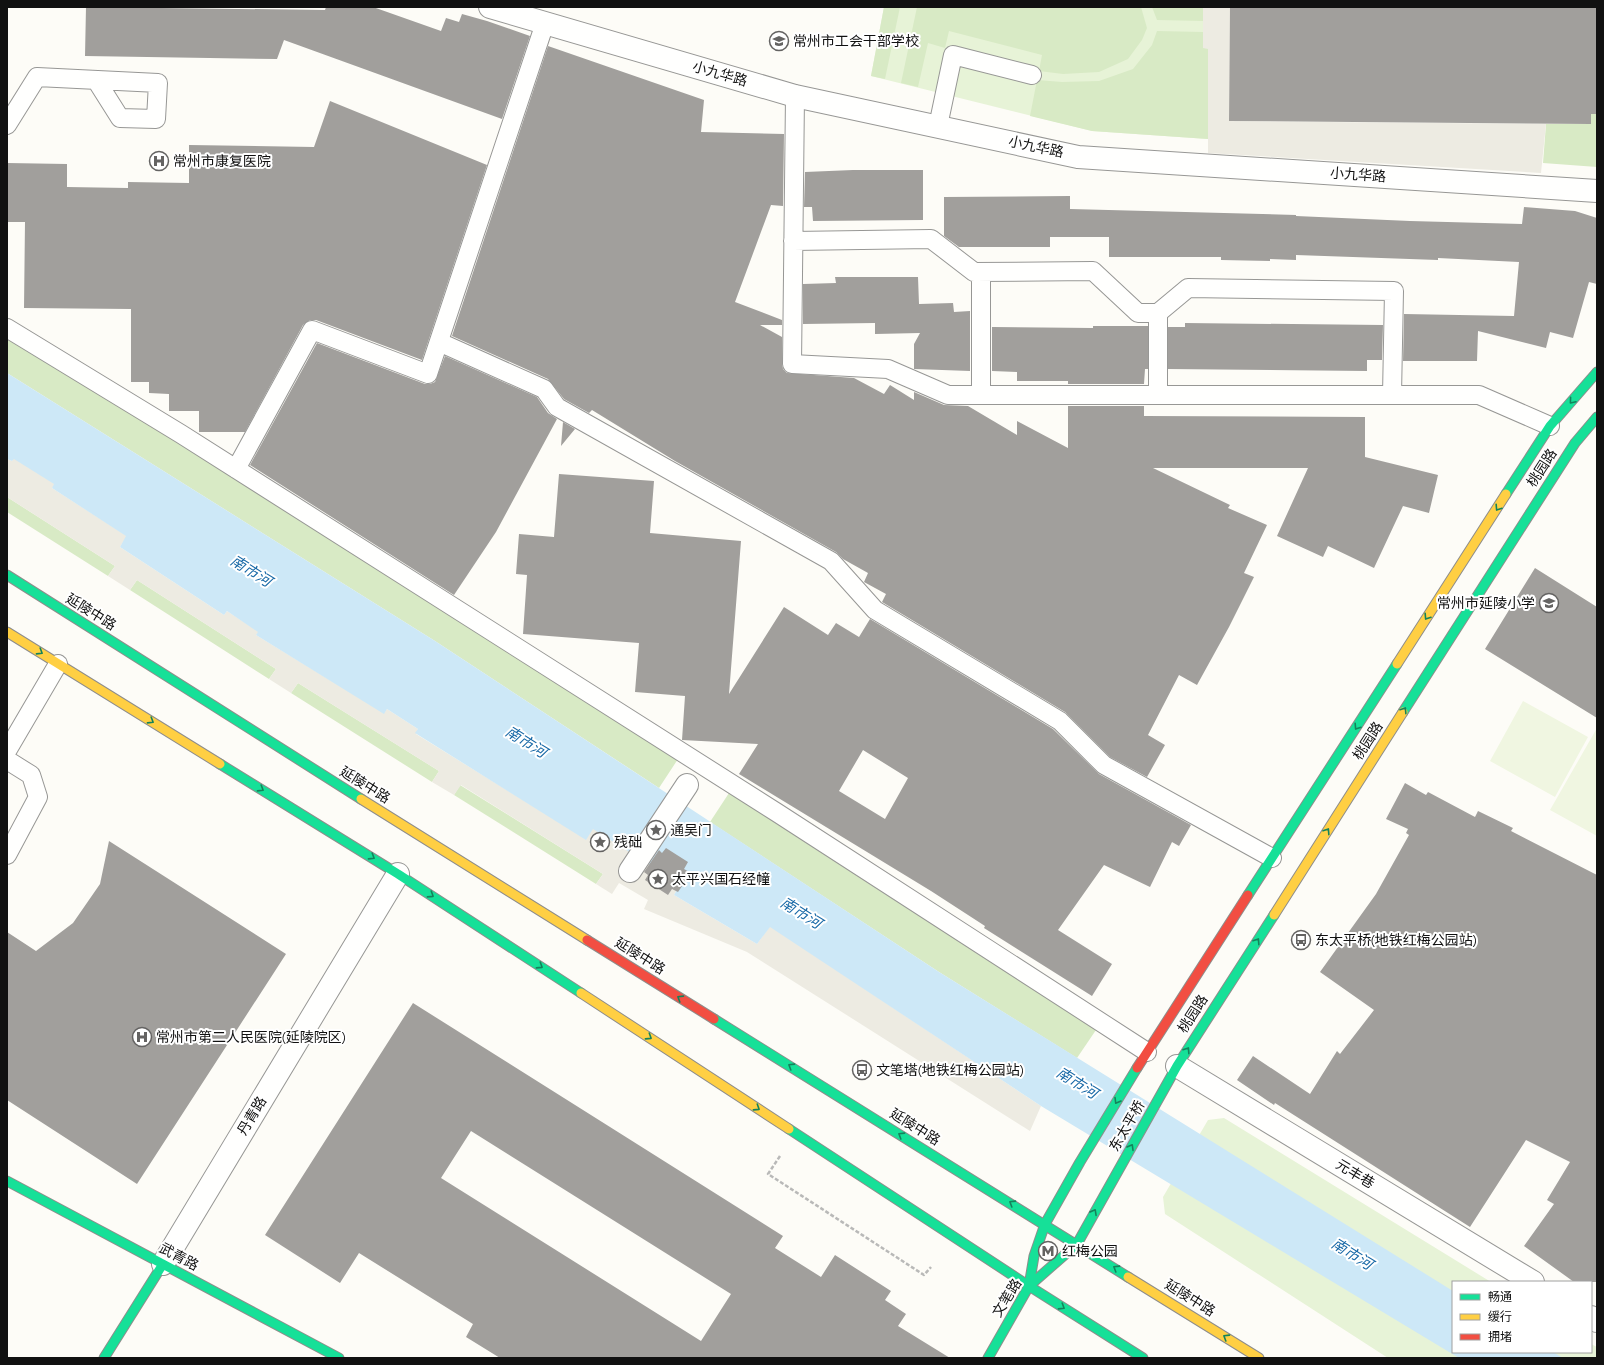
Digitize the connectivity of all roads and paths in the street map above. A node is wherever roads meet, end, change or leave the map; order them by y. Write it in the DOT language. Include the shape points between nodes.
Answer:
graph roads {
  1 [pos="490,7"];
  2 [pos="545,23"];
  3 [pos="1032,75"];
  4 [pos="96,80"];
  5 [pos="795,96"];
  6 [pos="7,125"];
  7 [pos="938,126"];
  8 [pos="1597,191"];
  9 [pos="793,241"];
  10 [pos="981,272"];
  11 [pos="1158,313"];
  12 [pos="7,328"];
  13 [pos="439,342"];
  14 [pos="1597,372"];
  15 [pos="980,395"];
  16 [pos="1158,395"];
  17 [pos="1392,395"];
  18 [pos="1597,417"];
  19 [pos="1550,426"];
  20 [pos="236,469"];
  21 [pos="7,575"];
  22 [pos="7,632"];
  23 [pos="58,664"];
  24 [pos="7,751"];
  25 [pos="7,760"];
  26 [pos="687,785"];
  27 [pos="7,855"];
  28 [pos="1272,858"];
  29 [pos="630,870"];
  30 [pos="398,874"];
  31 [pos="1147,1052"];
  32 [pos="1172,1075"];
  33 [pos="780,1156"];
  34 [pos="7,1181"];
  35 [pos="1045,1224"];
  36 [pos="1077,1244"];
  37 [pos="163,1264"];
  38 [pos="931,1267"];
  39 [pos="1531,1281"];
  40 [pos="1029,1286"];
  41 [pos="104,1358"];
  42 [pos="339,1358"];
  43 [pos="988,1358"];
  44 [pos="1143,1358"];
  45 [pos="1260,1358"];
  1 -- 2 [label="street, 小九华路"];
  2 -- 5 [label="street, 小九华路"];
  2 -- 13 [label="lane"];
  3 -- 7 [label="lane" via="953,55"];
  4 -- 6 [label="lane" via="37,77"];
  5 -- 7 [label="street, 小九华路"];
  5 -- 9 [label="lane"];
  7 -- 8 [label="street, 小九华路" via="1078,157"];
  9 -- 10 [label="lane" via="932,239 974,272"];
  9 -- 15 [label="lane" via="792,364 888,369 948,395"];
  10 -- 11 [label="lane" via="1093,271 1138,313"];
  10 -- 15 [label="lane"];
  11 -- 16 [label="lane"];
  11 -- 17 [label="lane" via="1188,288 1394,291"];
  12 -- 20 [label="lane"];
  13 -- 20 [label="lane" via="428,374 312,330"];
  13 -- 28 [label="lane" via="544,389 557,407 831,561 876,610 1060,721 1104,765"];
  14 -- 19 [label="main road, 东太平桥, one-way"];
  15 -- 16 [label="lane"];
  16 -- 17 [label="lane"];
  17 -- 19 [label="lane" via="1479,395"];
  32 -- 18 [label="main road, 桃园路, one-way" via="1575,443"];
  19 -- 28 [label="main road, 东太平桥, one-way"];
  20 -- 31 [label="lane"];
  35 -- 21 [label="main road, 延陵中路, one-way" via="426,841"];
  22 -- 23 [label="main road, one-way"];
  23 -- 24 [label="lane"];
  23 -- 30 [label="main road, one-way"];
  25 -- 27 [label="lane" via="31,774 38,797"];
  26 -- 29 [label="street"];
  28 -- 31 [label="main road, 东太平桥"];
  30 -- 37 [label="street, 丹青路"];
  30 -- 40 [label="main road, one-way"];
  31 -- 35 [label="main road, 东太平桥, one-way"];
  36 -- 32 [label="main road, 东太平桥, one-way"];
  32 -- 39 [label="street, 元丰巷"];
  33 -- 38 [label="path" via="768,1174 924,1275"];
  34 -- 37 [label="main road, 武青路"];
  35 -- 36 [label="main road, 延陵中路"];
  35 -- 40 [label="main road, 东太平桥" via="1034,1256"];
  36 -- 40 [label="main road, 文笔路"];
  45 -- 36 [label="main road, 延陵中路, one-way"];
  37 -- 41 [label="main road, 丹青路"];
  37 -- 42 [label="main road, 武青路"];
  40 -- 43 [label="main road, 文笔路"];
  40 -- 44 [label="main road, one-way"];
}
